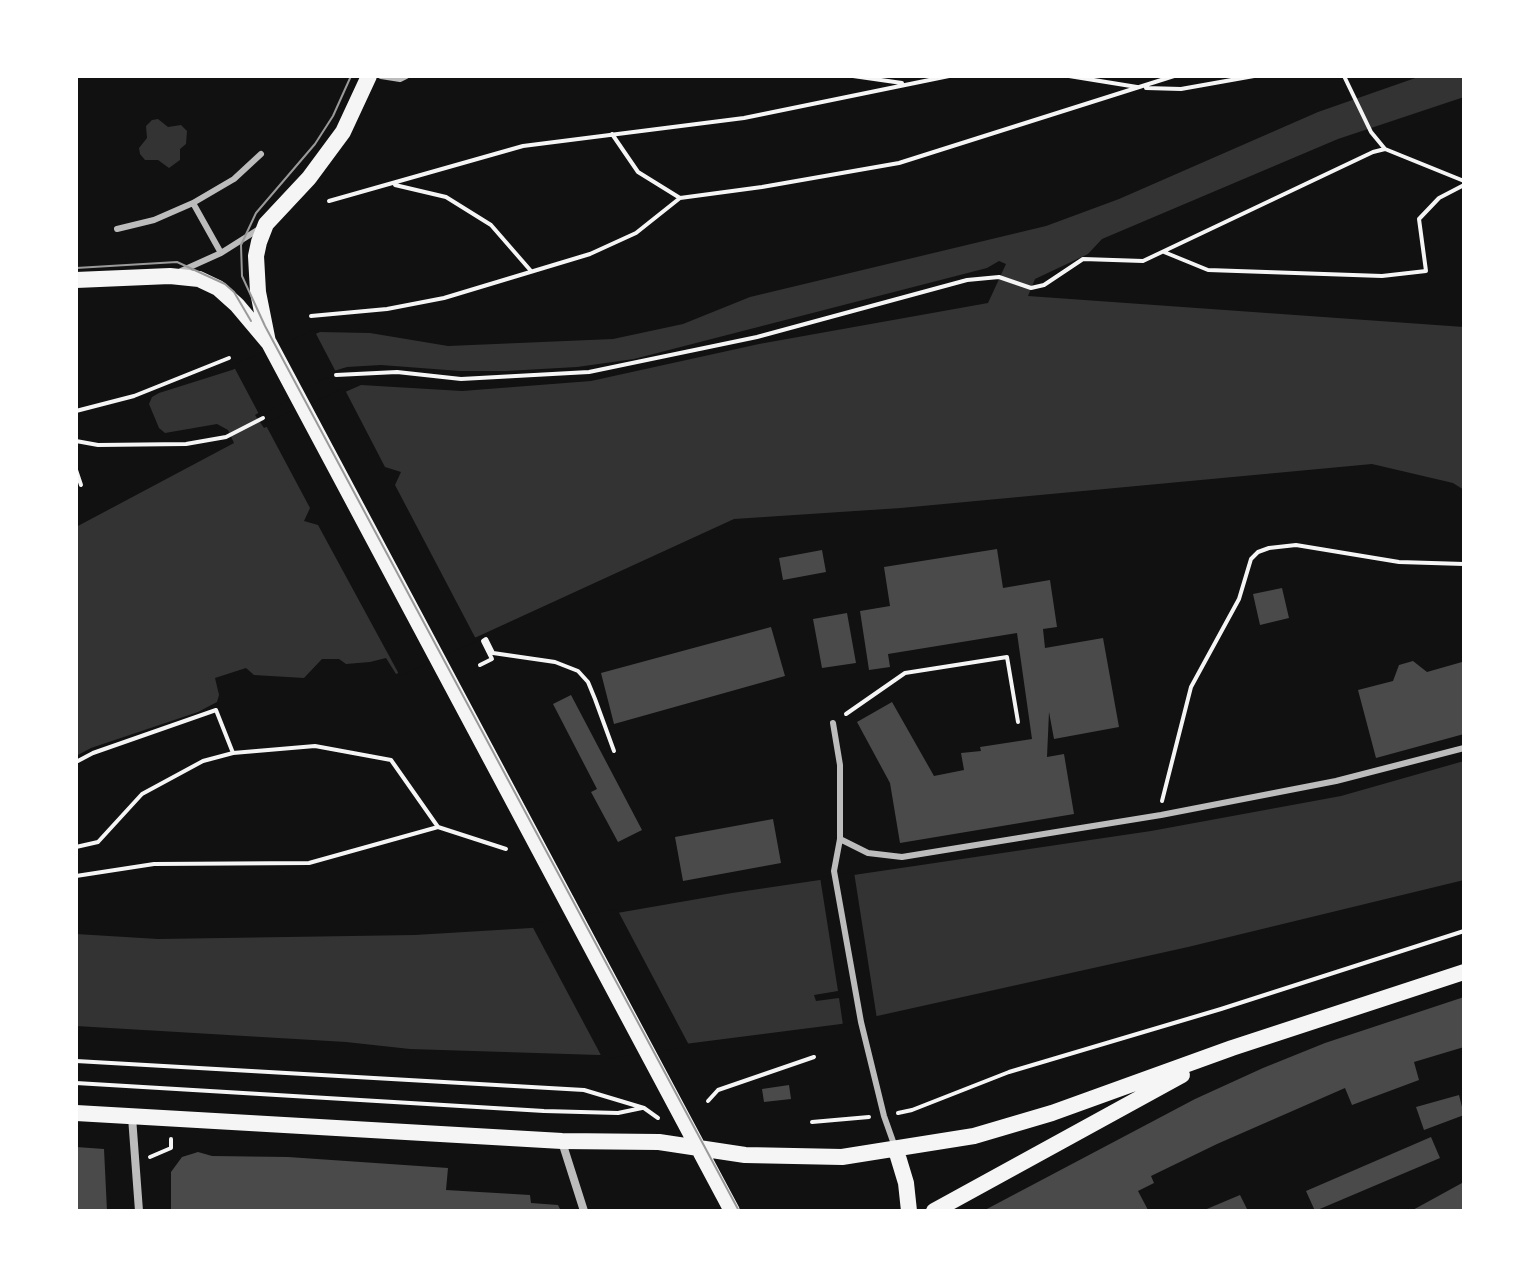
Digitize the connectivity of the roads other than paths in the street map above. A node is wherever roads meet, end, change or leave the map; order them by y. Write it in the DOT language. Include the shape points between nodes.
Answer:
graph roads {
  1 [pos="369,76"];
  2 [pos="381,76"];
  3 [pos="406,76"];
  4 [pos="261,154"];
  5 [pos="193,203"];
  6 [pos="266,224"];
  7 [pos="117,229"];
  8 [pos="221,253"];
  9 [pos="170,276"];
  10 [pos="76,280"];
  11 [pos="261,328"];
  12 [pos="833,723"];
  13 [pos="1464,748"];
  14 [pos="840,839"];
  15 [pos="1464,972"];
  16 [pos="1232,1048"];
  17 [pos="76,1113"];
  18 [pos="132,1116"];
  19 [pos="562,1141"];
  20 [pos="695,1147"];
  21 [pos="896,1150"];
  22 [pos="139,1211"];
  23 [pos="584,1211"];
  24 [pos="732,1211"];
  25 [pos="909,1211"];
  26 [pos="934,1211"];
  1 -- 6 [label="main road" via="327,156"];
  2 -- 3 [label="lane"];
  4 -- 5 [label="lane" via="234,179"];
  5 -- 7 [label="lane"];
  5 -- 8 [label="lane"];
  6 -- 8 [label="lane"];
  6 -- 11 [label="main road" via="256,256"];
  8 -- 9 [label="lane"];
  9 -- 10 [label="main road"];
  9 -- 11 [label="main road" via="199,279 218,288"];
  11 -- 20 [label="main road"];
  12 -- 14 [label="lane" via="840,765"];
  13 -- 14 [label="lane" via="1336,781 1161,815 902,857 868,853"];
  14 -- 21 [label="lane" via="834,871 861,1022"];
  15 -- 16 [label="main road"];
  16 -- 21 [label="main road" via="1052,1113 974,1136"];
  16 -- 26 [label="main road"];
  17 -- 18 [label="main road"];
  18 -- 19 [label="main road"];
  18 -- 22 [label="street"];
  19 -- 20 [label="main road"];
  19 -- 23 [label="street"];
  20 -- 21 [label="main road" via="745,1155 842,1157"];
  20 -- 24 [label="main road"];
  21 -- 25 [label="main road"];
}
